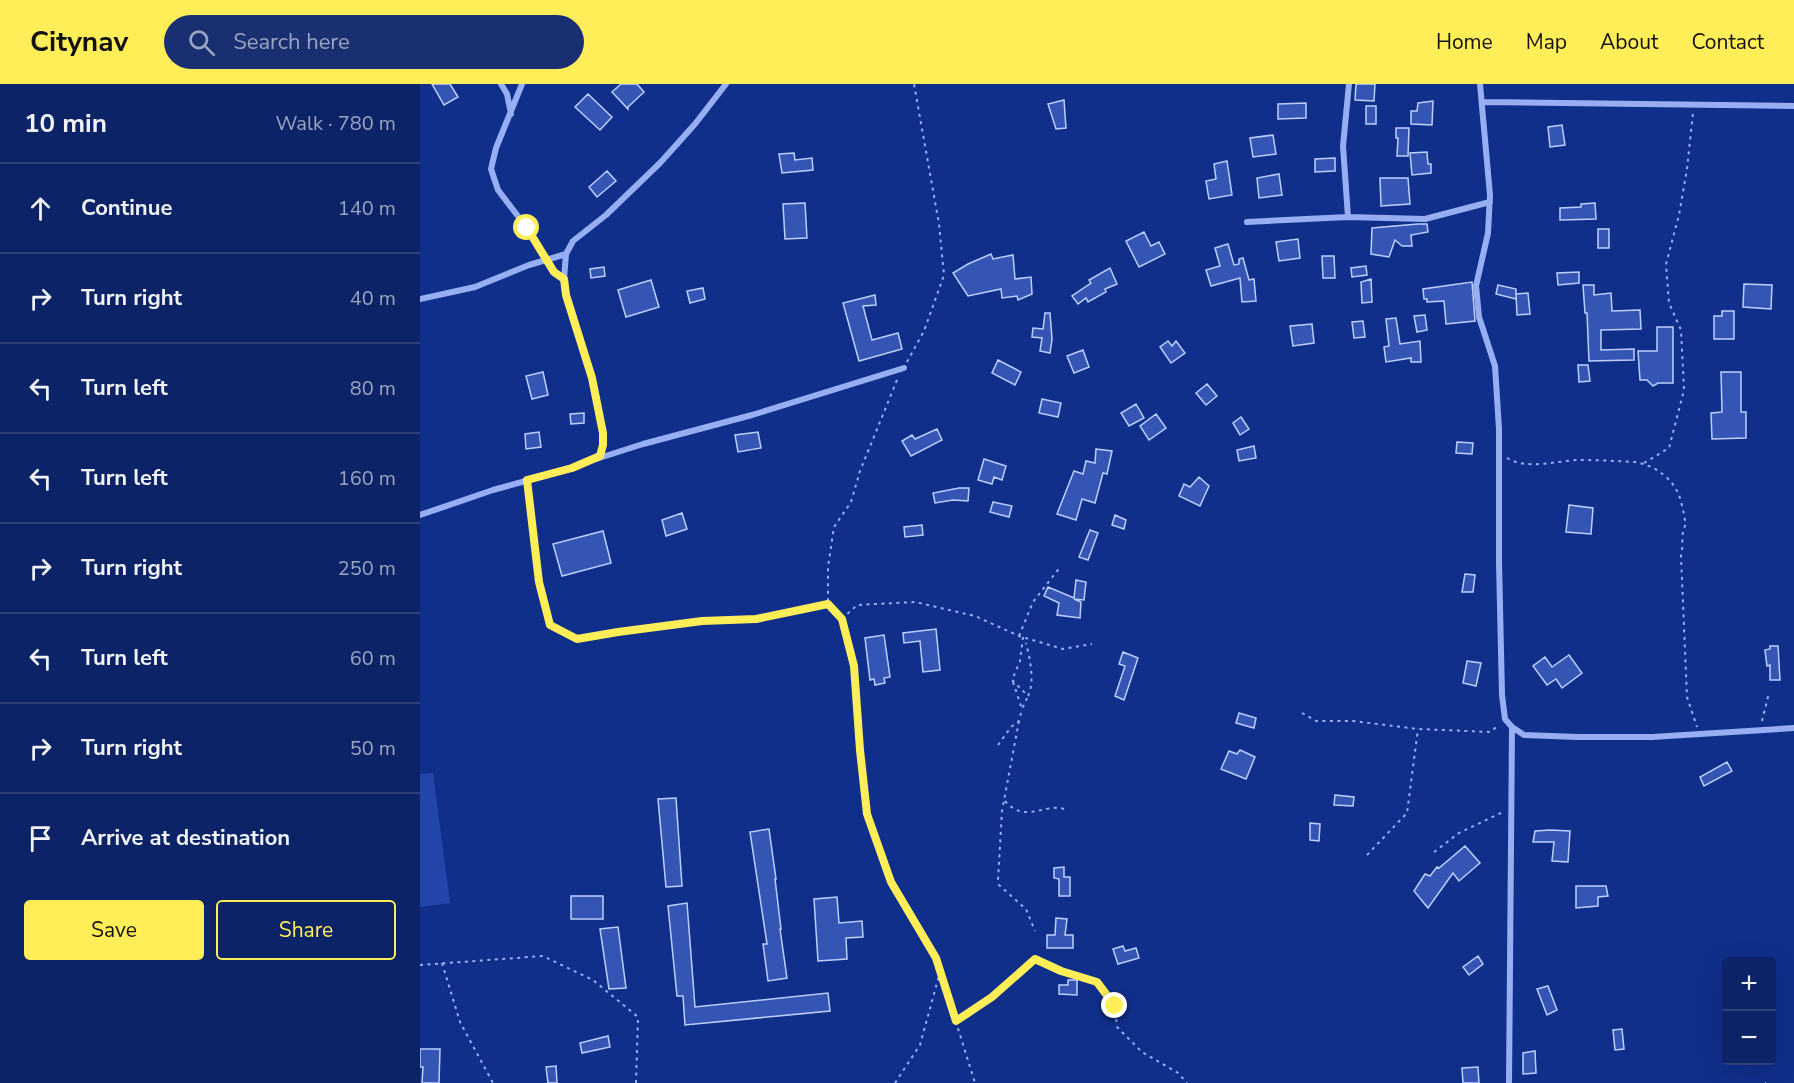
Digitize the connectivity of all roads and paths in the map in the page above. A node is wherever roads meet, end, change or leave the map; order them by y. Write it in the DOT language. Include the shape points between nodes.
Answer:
graph roads {
  1 [pos="501,84"];
  2 [pos="522,84"];
  3 [pos="726,84"];
  4 [pos="914,84"];
  5 [pos="1349,84"];
  6 [pos="1480,84"];
  7 [pos="1482,102"];
  8 [pos="1694,104"];
  9 [pos="1794,106"];
  10 [pos="511,114"];
  11 [pos="1490,202"];
  12 [pos="1348,217"];
  13 [pos="1247,222"];
  14 [pos="566,254"];
  15 [pos="546,260"];
  16 [pos="564,279"];
  17 [pos="420,299"];
  18 [pos="904,368"];
  19 [pos="1504,456"];
  20 [pos="1644,464"];
  21 [pos="578,466"];
  22 [pos="527,480"];
  23 [pos="420,515"];
  24 [pos="1061,566"];
  25 [pos="828,604"];
  26 [pos="842,619"];
  27 [pos="1021,636"];
  28 [pos="1026,643"];
  29 [pos="1092,644"];
  30 [pos="1012,680"];
  31 [pos="1769,693"];
  32 [pos="1028,696"];
  33 [pos="1022,709"];
  34 [pos="1302,713"];
  35 [pos="1505,719"];
  36 [pos="1019,721"];
  37 [pos="1512,727"];
  38 [pos="1794,728"];
  39 [pos="1418,729"];
  40 [pos="1760,730"];
  41 [pos="1700,735"];
  42 [pos="998,745"];
  43 [pos="1005,801"];
  44 [pos="1511,808"];
  45 [pos="1064,809"];
  46 [pos="1434,852"];
  47 [pos="1367,855"];
  48 [pos="1035,931"];
  49 [pos="441,963"];
  50 [pos="420,965"];
  51 [pos="940,972"];
  52 [pos="956,1021"];
  53 [pos="493,1083"];
  54 [pos="636,1083"];
  55 [pos="895,1083"];
  56 [pos="975,1083"];
  57 [pos="1187,1083"];
  58 [pos="1509,1083"];
  1 -- 10 [label="street"];
  2 -- 10 [label="street"];
  3 -- 14 [label="street" via="660,163 573,242"];
  4 -- 18 [label="path" via="944,275 924,331"];
  5 -- 12 [label="street" via="1343,146"];
  6 -- 7 [label="street"];
  7 -- 8 [label="street"];
  7 -- 11 [label="street"];
  8 -- 9 [label="street"];
  8 -- 20 [label="path" via="1681,203 1666,264 1669,303 1681,330 1684,390 1669,448"];
  10 -- 15 [label="street" via="491,169 498,190"];
  11 -- 12 [label="street" via="1425,219"];
  11 -- 35 [label="street" via="1488,233 1476,286 1479,317 1495,366"];
  12 -- 13 [label="street"];
  14 -- 15 [label="street"];
  14 -- 16 [label="street"];
  15 -- 16 [label="street"];
  15 -- 17 [label="street" via="475,287"];
  16 -- 21 [label="street" via="603,433 600,456"];
  18 -- 21 [label="street"];
  18 -- 25 [label="path" via="892,389 851,502 834,527"];
  19 -- 20 [label="path" via="1526,463 1581,460"];
  20 -- 41 [label="path" via="1673,483 1683,507 1686,525 1681,556 1687,697"];
  21 -- 22 [label="street"];
  22 -- 23 [label="street"];
  22 -- 25 [label="path" via="539,582 550,625 577,639 702,621 756,619"];
  24 -- 27 [label="path" via="1033,602"];
  25 -- 26 [label="path"];
  26 -- 27 [label="path" via="857,605 915,602 975,616"];
  26 -- 51 [label="path" via="854,666 867,814 891,882 936,958"];
  27 -- 29 [label="path" via="1063,648"];
  27 -- 30 [label="path" via="1020,661"];
  28 -- 32 [label="path"];
  30 -- 32 [label="path"];
  30 -- 33 [label="path"];
  31 -- 40 [label="path"];
  32 -- 33 [label="path"];
  33 -- 36 [label="path"];
  34 -- 39 [label="path" via="1316,721"];
  35 -- 37 [label="street"];
  35 -- 39 [label="path" via="1490,732"];
  36 -- 42 [label="path"];
  36 -- 43 [label="path"];
  37 -- 41 [label="street" via="1524,735"];
  37 -- 44 [label="street"];
  38 -- 40 [label="street"];
  39 -- 47 [label="path" via="1407,813"];
  40 -- 41 [label="street"];
  43 -- 45 [label="path" via="1012,809 1033,813 1051,807"];
  43 -- 48 [label="path" via="999,885 1026,909"];
  44 -- 46 [label="path" via="1459,833"];
  44 -- 58 [label="street"];
  49 -- 50 [label="path"];
  49 -- 53 [label="path" via="460,1022"];
  49 -- 54 [label="path" via="543,956 593,980 638,1017"];
  51 -- 52 [label="path"];
  51 -- 55 [label="path" via="920,1045"];
  52 -- 56 [label="path"];
  52 -- 57 [label="path" via="992,997 1035,959 1097,982 1115,1006 1117,1028 1142,1052 1178,1073"];
}
